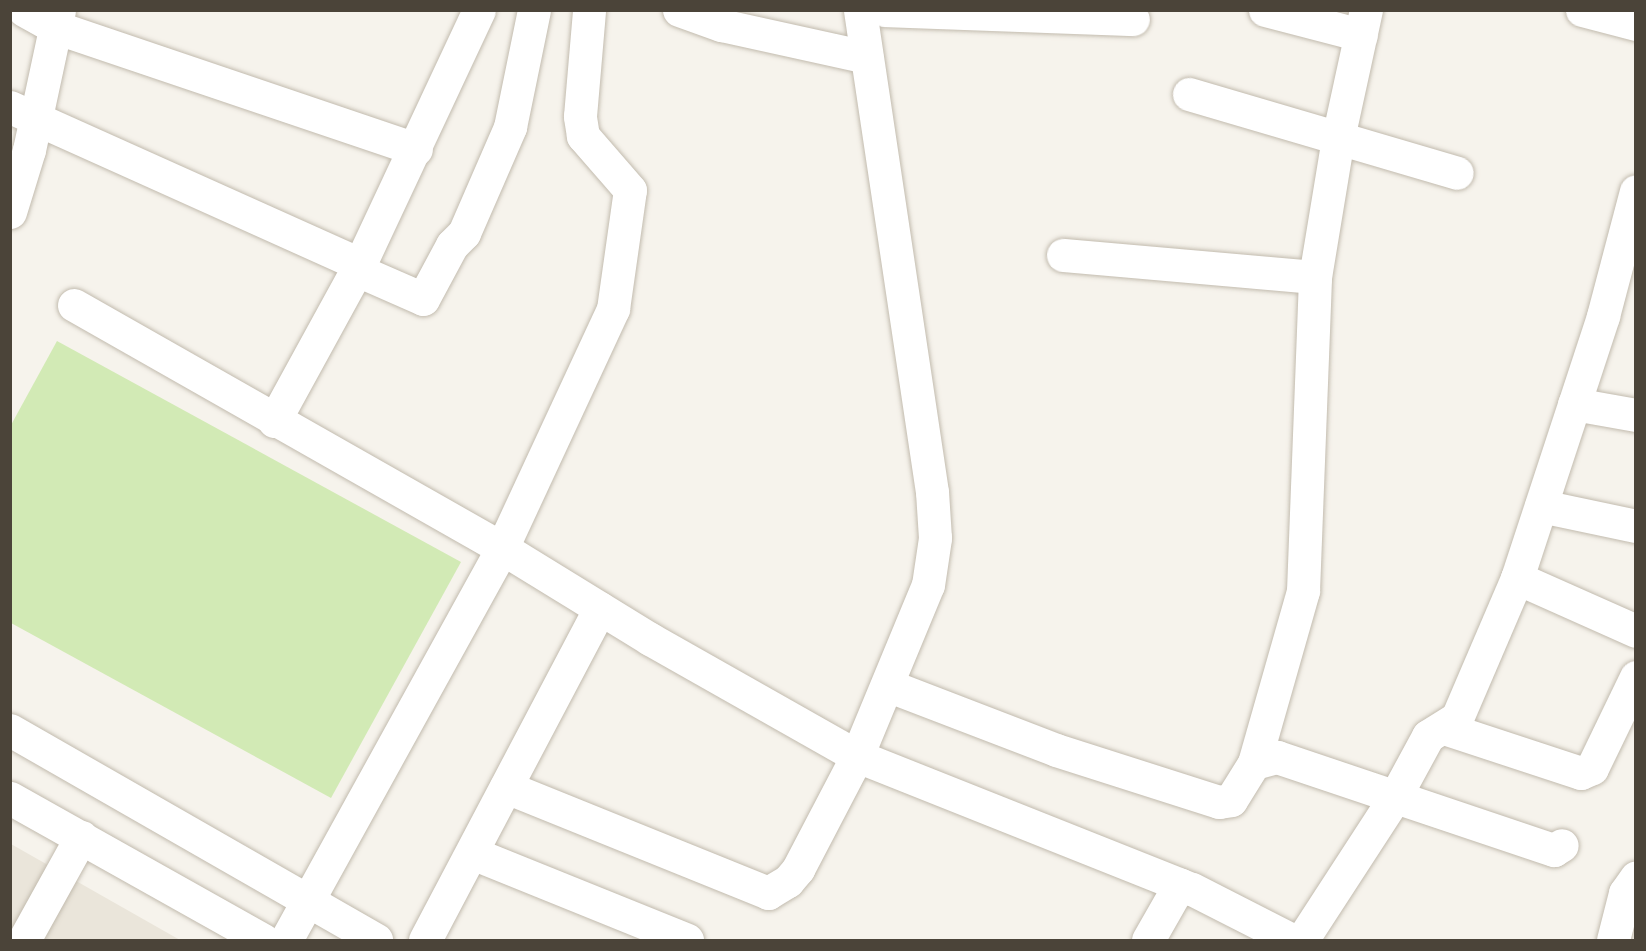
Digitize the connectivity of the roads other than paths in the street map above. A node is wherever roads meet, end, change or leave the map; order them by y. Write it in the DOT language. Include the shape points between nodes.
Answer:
graph roads {
  1 [pos="24,10"];
  2 [pos="479,10"];
  3 [pos="534,10"];
  4 [pos="589,10"];
  5 [pos="679,10"];
  6 [pos="860,10"];
  7 [pos="885,10"];
  8 [pos="1265,10"];
  9 [pos="1586,11"];
  10 [pos="57,19"];
  11 [pos="1133,19"];
  12 [pos="1363,23"];
  13 [pos="1635,24"];
  14 [pos="867,57"];
  15 [pos="1190,94"];
  16 [pos="23,113"];
  17 [pos="1338,138"];
  18 [pos="416,149"];
  19 [pos="1457,173"];
  20 [pos="1635,191"];
  21 [pos="12,204"];
  22 [pos="1063,255"];
  23 [pos="359,267"];
  24 [pos="1315,278"];
  25 [pos="74,305"];
  26 [pos="1574,404"];
  27 [pos="1635,415"];
  28 [pos="274,421"];
  29 [pos="1541,506"];
  30 [pos="1635,526"];
  31 [pos="502,548"];
  32 [pos="1517,578"];
  33 [pos="600,608"];
  34 [pos="1635,632"];
  35 [pos="1635,677"];
  36 [pos="887,685"];
  37 [pos="1444,729"];
  38 [pos="10,730"];
  39 [pos="857,756"];
  40 [pos="1254,763"];
  41 [pos="506,787"];
  42 [pos="1396,795"];
  43 [pos="10,798"];
  44 [pos="81,837"];
  45 [pos="1562,845"];
  46 [pos="472,853"];
  47 [pos="1635,877"];
  48 [pos="1180,884"];
  49 [pos="307,901"];
  50 [pos="24,940"];
  51 [pos="263,940"];
  52 [pos="286,940"];
  53 [pos="376,940"];
  54 [pos="425,940"];
  55 [pos="687,940"];
  56 [pos="1148,940"];
  57 [pos="1292,940"];
  58 [pos="1302,940"];
  59 [pos="1613,940"];
  1 -- 10 [label="street"];
  2 -- 18 [label="street"];
  3 -- 23 [label="street" via="510,127 464,233 452,245 423,299"];
  4 -- 31 [label="street" via="580,116 583,136 630,190 615,297 613,309"];
  5 -- 14 [label="street" via="721,25"];
  6 -- 14 [label="street"];
  7 -- 11 [label="street"];
  8 -- 12 [label="street"];
  9 -- 13 [label="street"];
  10 -- 16 [label="street"];
  10 -- 18 [label="street"];
  12 -- 17 [label="street"];
  14 -- 36 [label="street" via="932,492 935,538 928,585"];
  15 -- 17 [label="street"];
  16 -- 21 [label="street"];
  16 -- 23 [label="street"];
  17 -- 19 [label="street"];
  17 -- 24 [label="street"];
  18 -- 23 [label="street"];
  20 -- 26 [label="street" via="1603,316"];
  22 -- 24 [label="street"];
  23 -- 28 [label="street"];
  24 -- 40 [label="street" via="1303,591"];
  25 -- 28 [label="street"];
  26 -- 27 [label="street"];
  26 -- 29 [label="street"];
  28 -- 31 [label="street"];
  29 -- 30 [label="street"];
  29 -- 32 [label="street"];
  31 -- 33 [label="street"];
  31 -- 49 [label="street"];
  32 -- 34 [label="street"];
  32 -- 37 [label="street" via="1458,718"];
  33 -- 39 [label="street"];
  33 -- 41 [label="street"];
  35 -- 37 [label="street" via="1592,768 1581,773"];
  36 -- 39 [label="street"];
  36 -- 40 [label="street" via="1056,750 1219,802 1231,800"];
  37 -- 42 [label="street" via="1428,736"];
  38 -- 49 [label="street"];
  39 -- 41 [label="street" via="798,869 788,881 768,893"];
  39 -- 48 [label="street"];
  40 -- 42 [label="street" via="1276,757"];
  41 -- 46 [label="street"];
  42 -- 45 [label="street" via="1554,850"];
  42 -- 58 [label="street"];
  43 -- 44 [label="street"];
  44 -- 50 [label="street"];
  44 -- 51 [label="street"];
  46 -- 54 [label="street"];
  46 -- 55 [label="street"];
  47 -- 59 [label="street" via="1625,893"];
  48 -- 56 [label="street"];
  48 -- 57 [label="street"];
  49 -- 52 [label="street"];
  49 -- 53 [label="street"];
}
